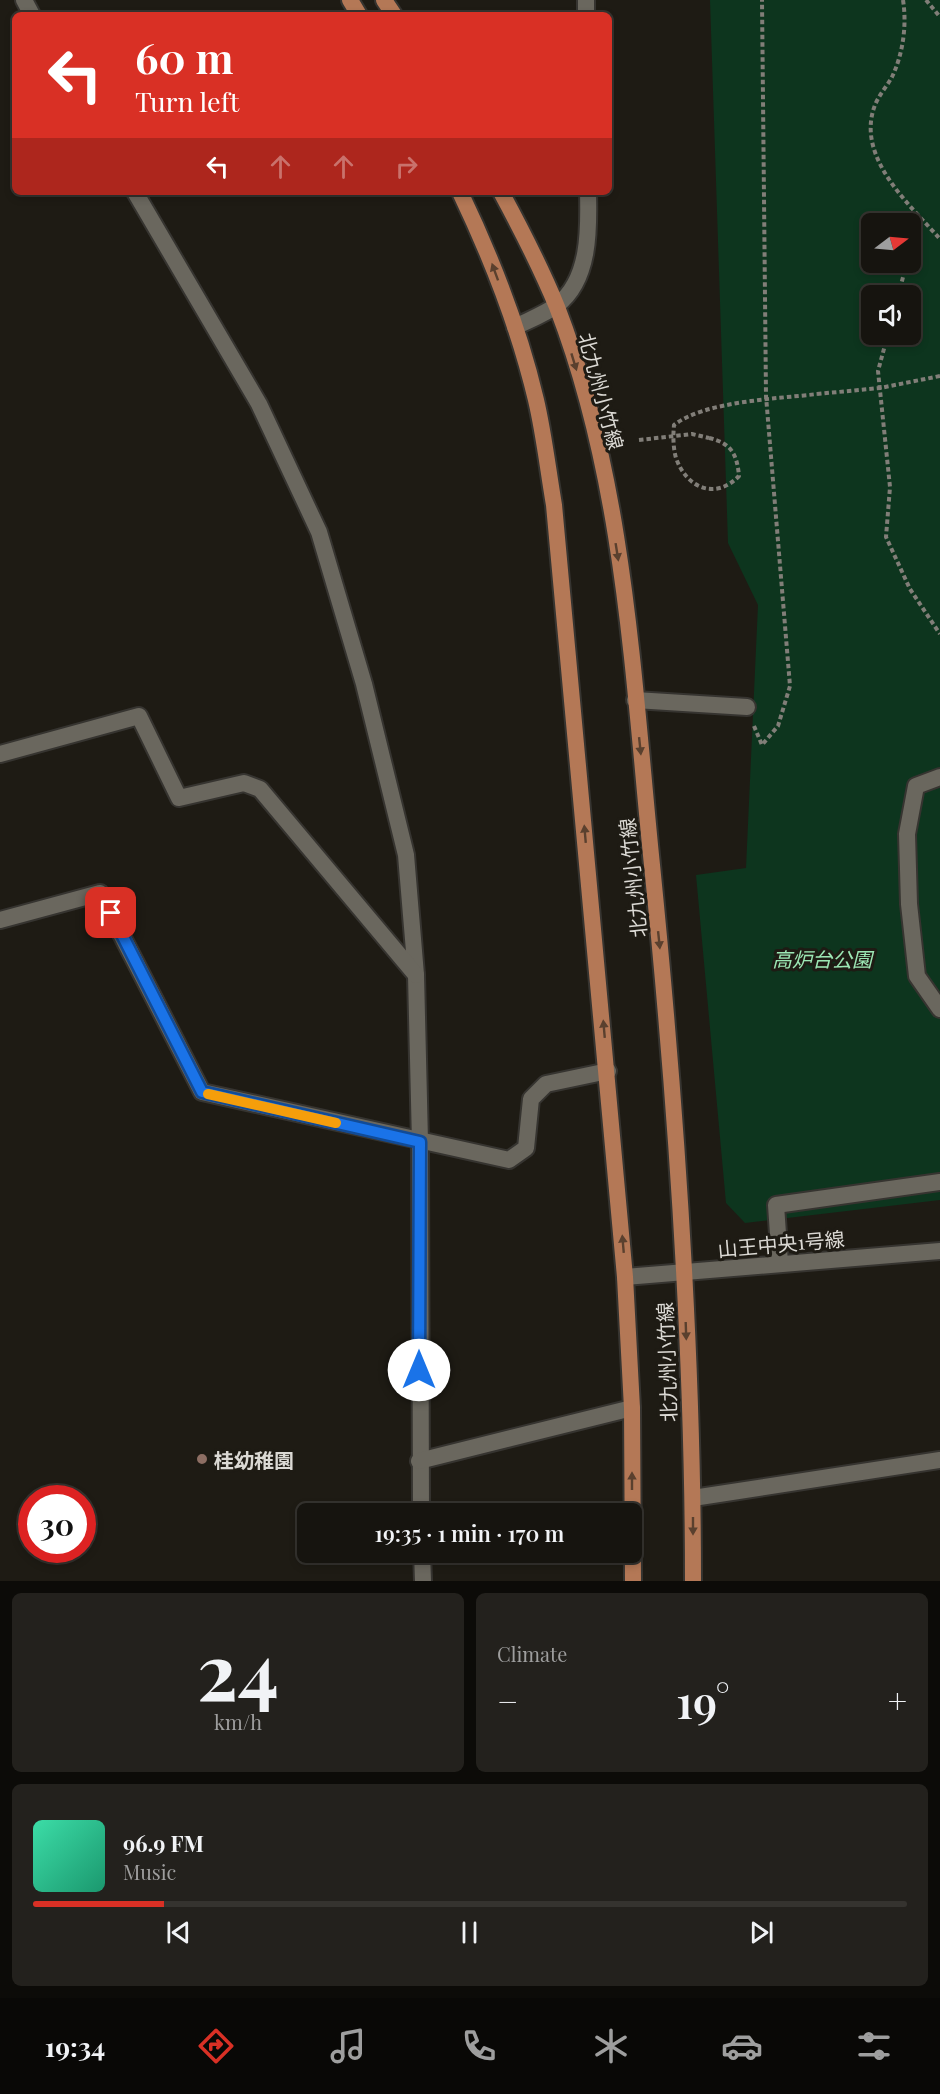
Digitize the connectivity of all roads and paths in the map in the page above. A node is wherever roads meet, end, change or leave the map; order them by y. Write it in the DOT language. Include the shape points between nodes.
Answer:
graph roads {
  1 [pos="762,0"];
  2 [pos="903,0"];
  3 [pos="926,0"];
  4 [pos="940,17"];
  5 [pos="137,195"];
  6 [pos="461,195"];
  7 [pos="502,195"];
  8 [pos="588,195"];
  9 [pos="917,213"];
  10 [pos="921,217"];
  11 [pos="940,239"];
  12 [pos="556,306"];
  13 [pos="515,327"];
  14 [pos="885,345"];
  15 [pos="940,376"];
  16 [pos="880,388"];
  17 [pos="639,440"];
  18 [pos="940,634"];
  19 [pos="635,700"];
  20 [pos="747,707"];
  21 [pos="0,754"];
  22 [pos="940,777"];
  23 [pos="0,920"];
  24 [pos="416,975"];
  25 [pos="940,1009"];
  26 [pos="608,1071"];
  27 [pos="420,1142"];
  28 [pos="940,1182"];
  29 [pos="940,1251"];
  30 [pos="780,1263"];
  31 [pos="683,1272"];
  32 [pos="625,1277"];
  33 [pos="632,1408"];
  34 [pos="419,1461"];
  35 [pos="940,1461"];
  36 [pos="693,1498"];
  37 [pos="421,1503"];
  38 [pos="422,1563"];
  39 [pos="423,1581"];
  40 [pos="633,1581"];
  41 [pos="693,1581"];
  1 -- 20 [label="path" via="766,396 790,686 778,726 762,745"];
  2 -- 9 [label="path" via="907,23 893,74 875,106 872,142 890,183"];
  3 -- 4 [label="path"];
  5 -- 24 [label="street" via="260,404 319,532 364,684 406,855"];
  13 -- 6 [label="main road, 北九州小竹線, one-way" via="484,241"];
  7 -- 12 [label="main road, 北九州小竹線"];
  8 -- 12 [label="street" via="589,226 579,275 569,294"];
  10 -- 11 [label="path"];
  12 -- 13 [label="street"];
  12 -- 19 [label="main road, 北九州小竹線, one-way" via="586,404 609,501"];
  26 -- 13 [label="main road, 北九州小竹線, one-way" via="554,505 536,401"];
  14 -- 16 [label="path" via="878,371"];
  15 -- 16 [label="path"];
  16 -- 17 [label="path, bridge" via="687,414 674,425 673,442 684,473 698,486 713,491 728,488 739,476 738,459 732,448 692,434"];
  16 -- 18 [label="path" via="890,487 886,537 910,589"];
  19 -- 20 [label="street"];
  19 -- 31 [label="main road, 北九州小竹線, one-way" via="666,1008"];
  21 -- 24 [label="street" via="139,716 179,798 244,783 260,789"];
  22 -- 25 [label="street" via="916,786 907,834 917,976"];
  23 -- 27 [label="street" via="100,893 202,1092"];
  24 -- 27 [label="street"];
  26 -- 27 [label="street" via="546,1084 531,1099 526,1148 508,1160"];
  32 -- 26 [label="main road, 北九州小竹線, one-way"];
  27 -- 34 [label="street"];
  28 -- 30 [label="street" via="776,1206"];
  29 -- 30 [label="street, 山王中央1号線"];
  30 -- 31 [label="street, 山王中央1号線"];
  31 -- 32 [label="street, 山王中央1号線"];
  31 -- 36 [label="main road, 北九州小竹線, one-way"];
  32 -- 33 [label="main road, 北九州小竹線"];
  33 -- 34 [label="street"];
  40 -- 33 [label="main road, 北九州小竹線, one-way"];
  34 -- 37 [label="street"];
  35 -- 36 [label="street"];
  36 -- 41 [label="main road, 北九州小竹線, one-way"];
  38 -- 39 [label="street"];
}
